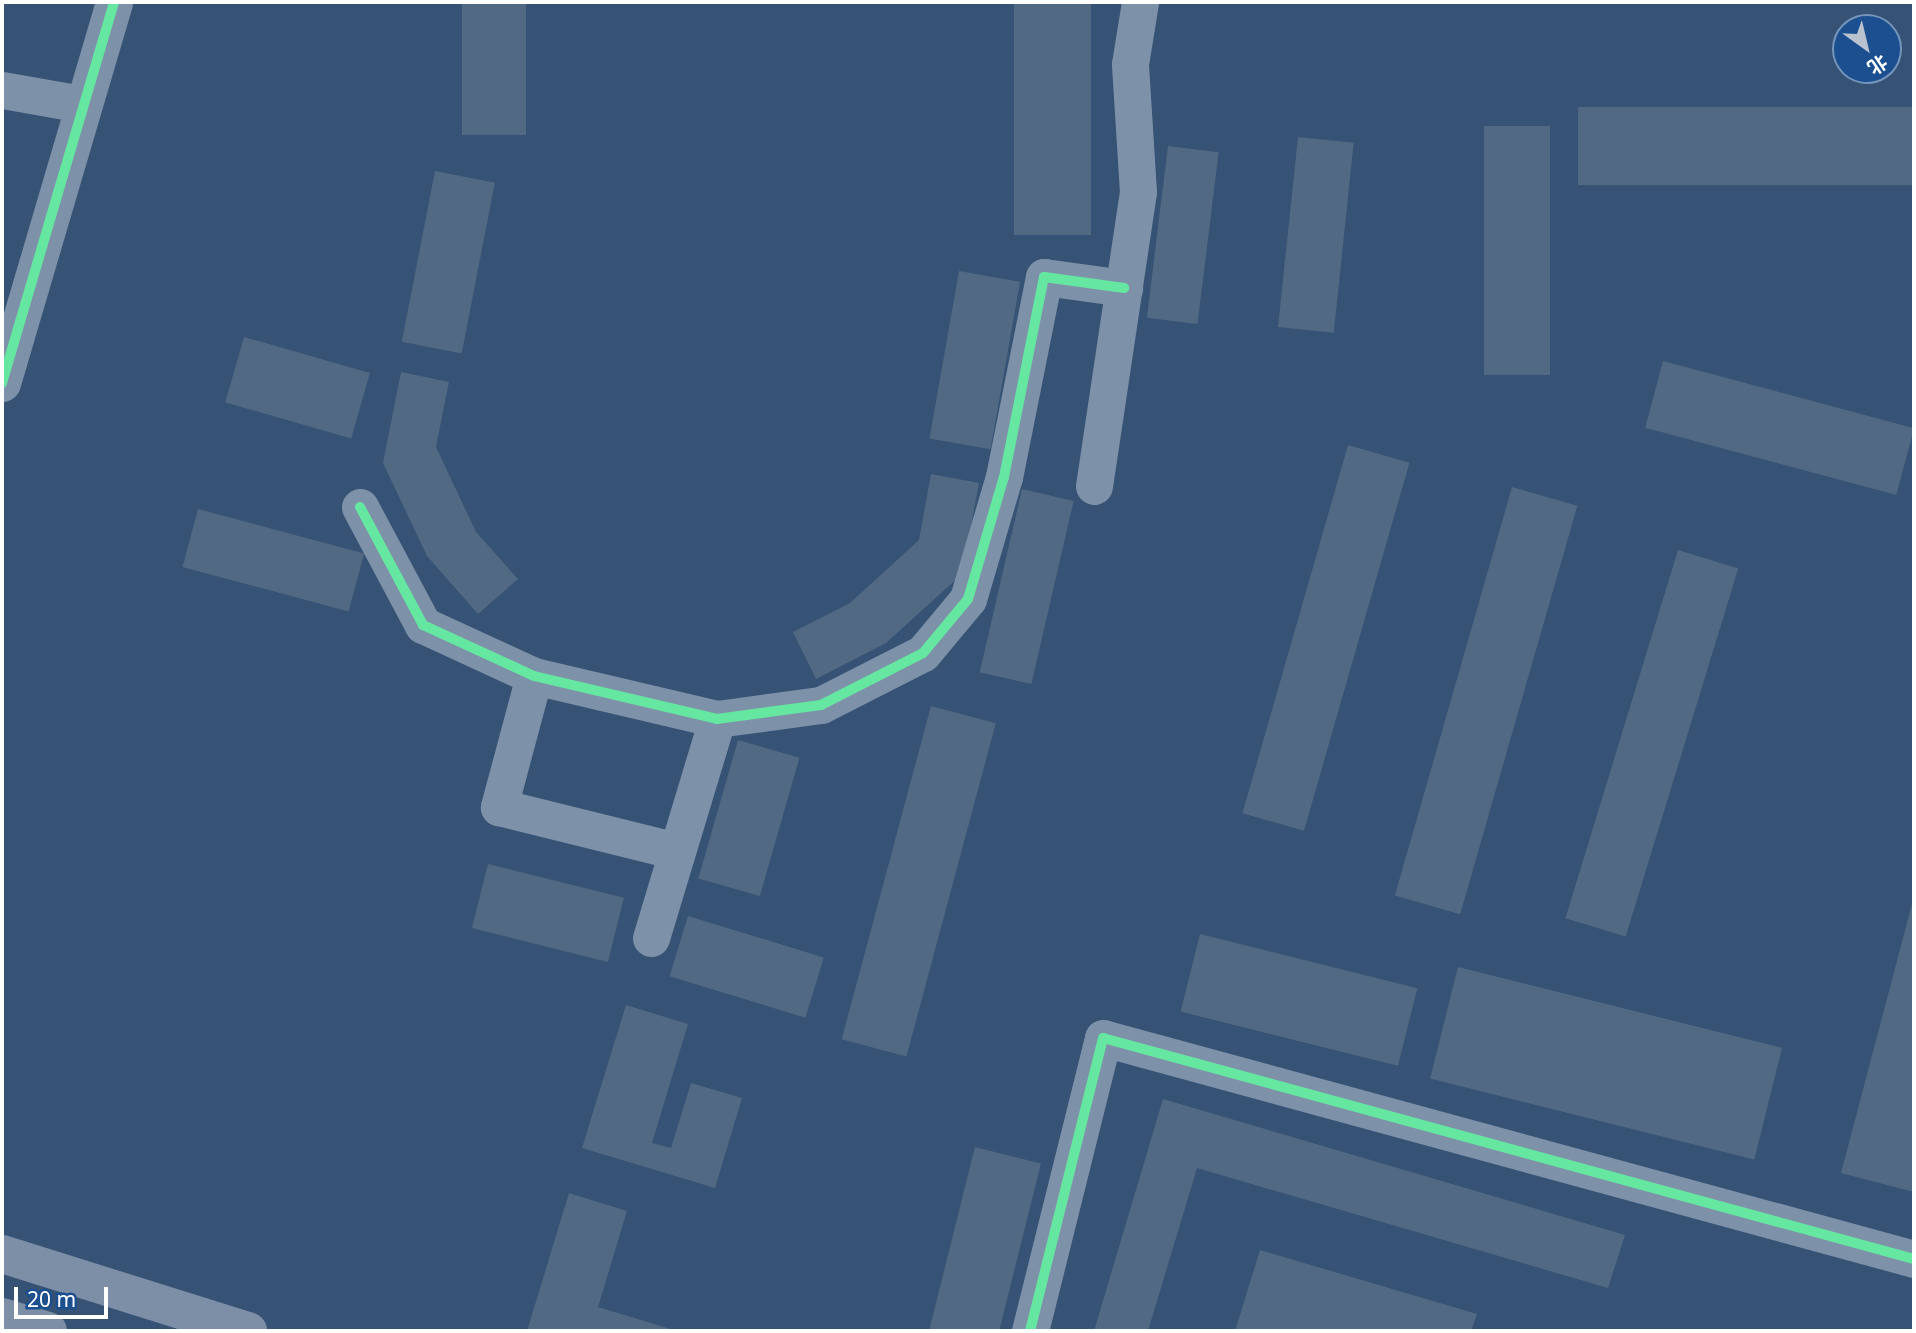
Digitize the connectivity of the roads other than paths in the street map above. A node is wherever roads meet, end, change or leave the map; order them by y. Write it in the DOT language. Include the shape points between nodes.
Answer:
graph roads {
  1 [pos="114,2"];
  2 [pos="1140,2"];
  3 [pos="2,90"];
  4 [pos="82,104"];
  5 [pos="1124,288"];
  6 [pos="2,383"];
  7 [pos="1094,486"];
  8 [pos="360,507"];
  9 [pos="534,676"];
  10 [pos="716,719"];
  11 [pos="677,851"];
  12 [pos="651,938"];
  13 [pos="2,1254"];
  14 [pos="1914,1259"];
  15 [pos="2,1317"];
  16 [pos="48,1331"];
  17 [pos="248,1331"];
  18 [pos="1030,1331"];
  1 -- 4 [label="street"];
  2 -- 5 [label="street" via="1130,64 1138,192"];
  3 -- 4 [label="street"];
  4 -- 6 [label="street"];
  5 -- 7 [label="street"];
  5 -- 10 [label="street" via="1044,277 1004,477 968,599 923,653 821,705"];
  8 -- 9 [label="street" via="423,625"];
  9 -- 10 [label="street"];
  9 -- 11 [label="street" via="499,807"];
  10 -- 11 [label="street"];
  11 -- 12 [label="street"];
  13 -- 17 [label="main road"];
  14 -- 18 [label="street" via="1103,1038"];
  15 -- 16 [label="main road"];
}
